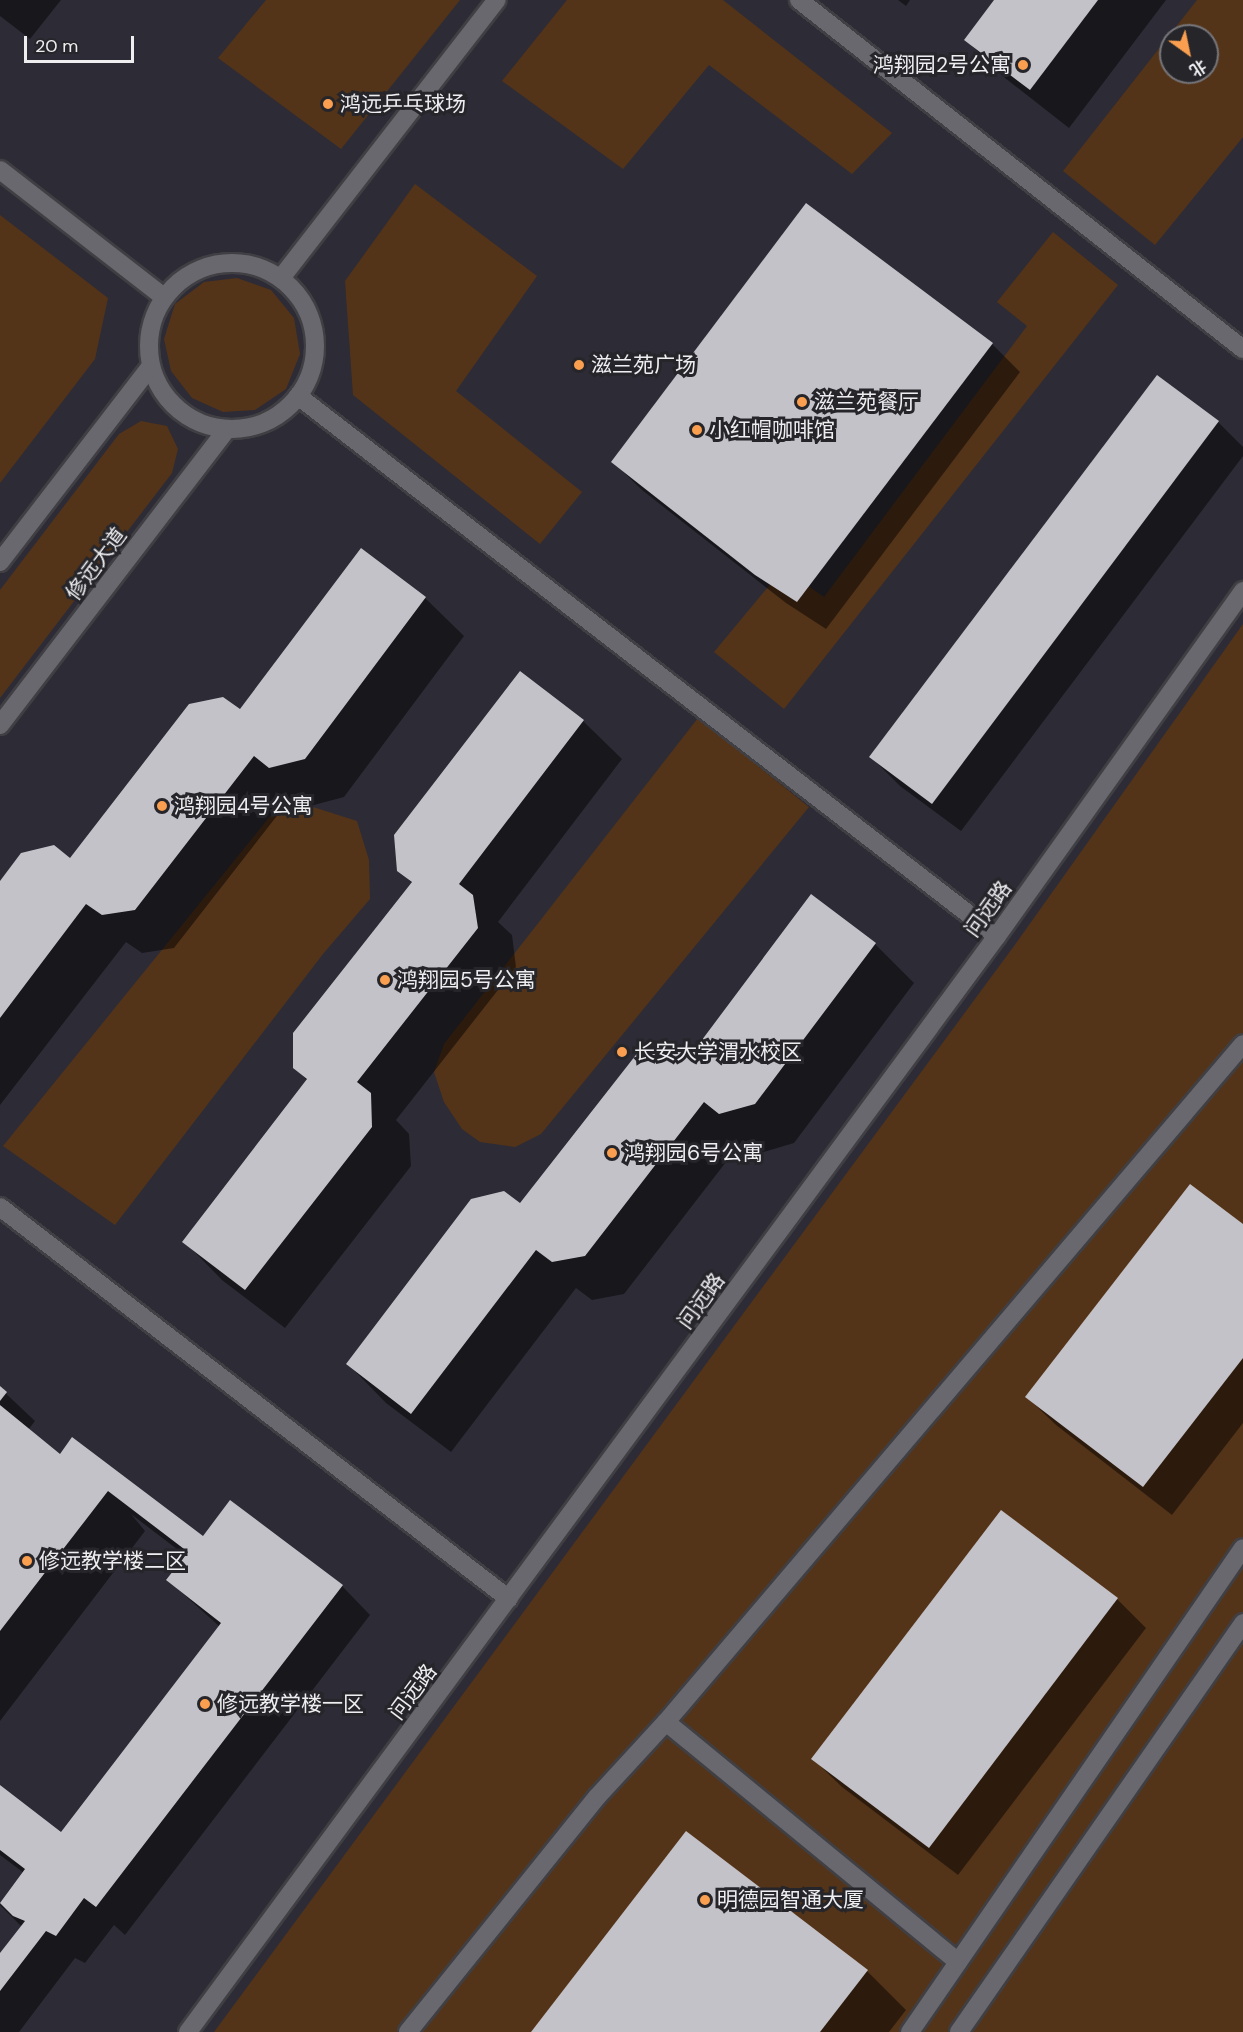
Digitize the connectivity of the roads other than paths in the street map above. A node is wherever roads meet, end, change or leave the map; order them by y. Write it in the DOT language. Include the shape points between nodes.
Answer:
graph roads {
  1 [pos="497,0"];
  2 [pos="799,0"];
  3 [pos="0,170"];
  4 [pos="281,278"];
  5 [pos="164,297"];
  6 [pos="1243,349"];
  7 [pos="151,366"];
  8 [pos="298,396"];
  9 [pos="227,429"];
  10 [pos="0,562"];
  11 [pos="1243,591"];
  12 [pos="0,725"];
  13 [pos="997,936"];
  14 [pos="1243,1044"];
  15 [pos="0,1207"];
  16 [pos="1243,1548"];
  17 [pos="509,1599"];
  18 [pos="1243,1623"];
  19 [pos="666,1722"];
  20 [pos="958,1962"];
  21 [pos="189,2032"];
  22 [pos="408,2032"];
  23 [pos="910,2032"];
  24 [pos="959,2032"];
  1 -- 4 [label="street"];
  2 -- 6 [label="street"];
  3 -- 5 [label="street"];
  4 -- 5 [label="street" via="258,266 232,262 206,266 182,278"];
  4 -- 8 [label="street" via="300,297 312,320 315,338 311,372"];
  5 -- 7 [label="street" via="148,342"];
  7 -- 9 [label="street" via="161,391 178,410 201,424"];
  7 -- 10 [label="street"];
  8 -- 9 [label="street" via="279,414 262,422"];
  8 -- 13 [label="street"];
  9 -- 12 [label="street, 修远大道"];
  11 -- 13 [label="street, 问远路"];
  13 -- 17 [label="street, 问远路"];
  14 -- 19 [label="street"];
  15 -- 17 [label="street"];
  16 -- 20 [label="street"];
  17 -- 21 [label="street, 问远路"];
  18 -- 24 [label="street"];
  19 -- 20 [label="street"];
  19 -- 22 [label="street" via="597,1797"];
  20 -- 23 [label="street"];
}
